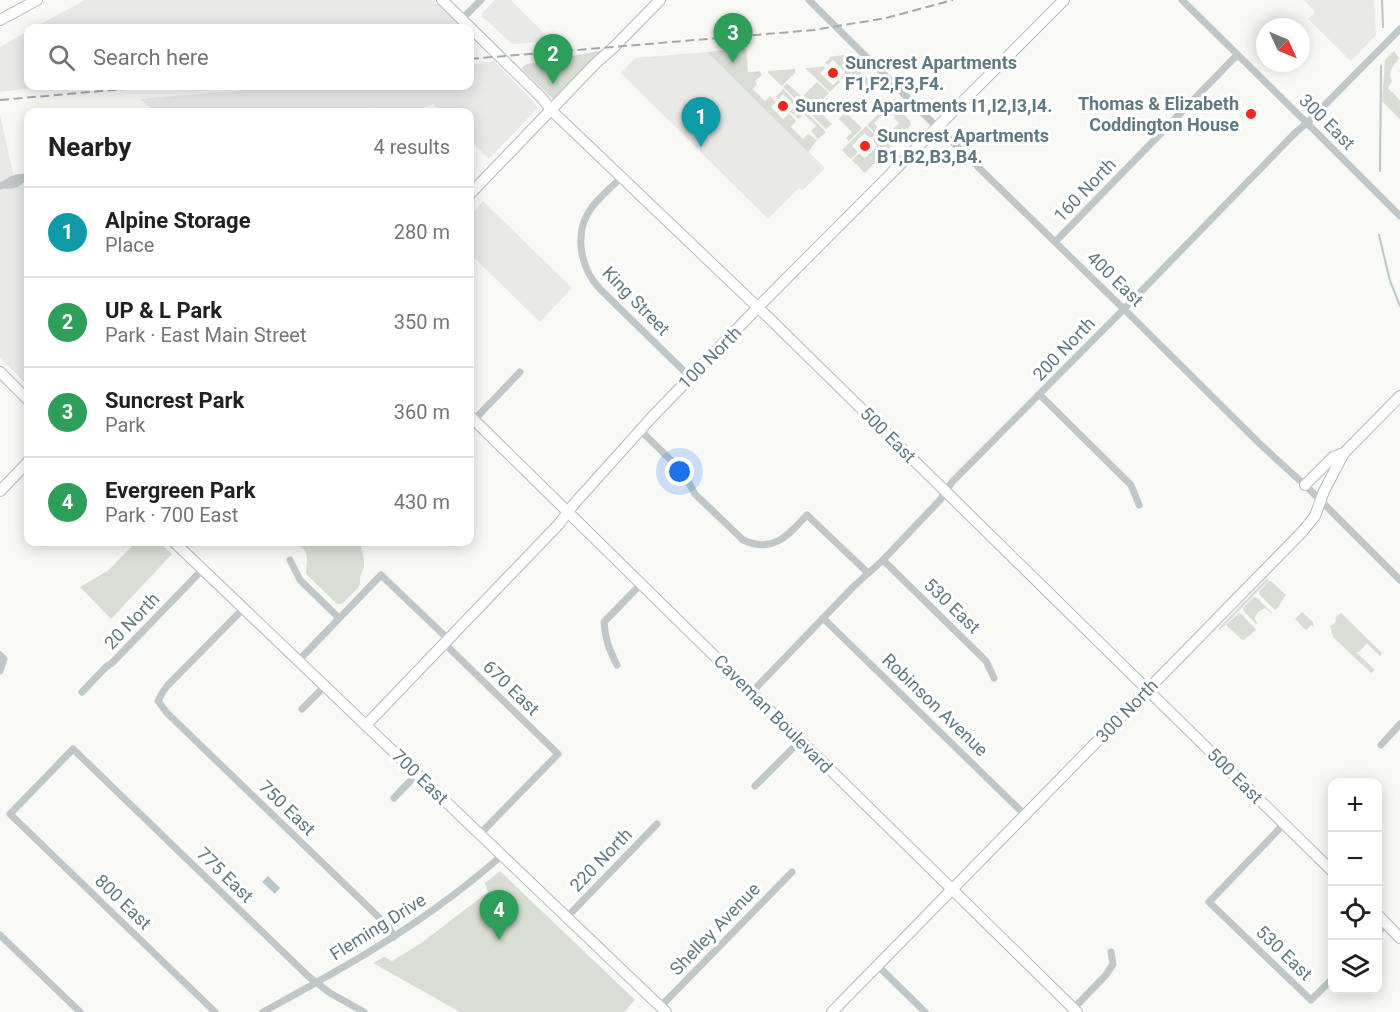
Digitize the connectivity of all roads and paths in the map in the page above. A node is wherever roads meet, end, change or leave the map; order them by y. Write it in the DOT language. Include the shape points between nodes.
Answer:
graph roads {
  1 [pos="37,0"];
  2 [pos="442,0"];
  3 [pos="481,0"];
  4 [pos="660,0"];
  5 [pos="809,0"];
  6 [pos="1064,0"];
  7 [pos="1182,0"];
  8 [pos="462,19"];
  9 [pos="0,20"];
  10 [pos="467,24"];
  11 [pos="1400,29"];
  12 [pos="474,31"];
  13 [pos="1237,55"];
  14 [pos="551,110"];
  15 [pos="1307,123"];
  16 [pos="937,127"];
  17 [pos="622,177"];
  18 [pos="24,178"];
  19 [pos="2,186"];
  20 [pos="474,190"];
  21 [pos="1400,216"];
  22 [pos="1055,242"];
  23 [pos="758,308"];
  24 [pos="1124,309"];
  25 [pos="0,372"];
  26 [pos="520,372"];
  27 [pos="690,377"];
  28 [pos="1040,395"];
  29 [pos="24,396"];
  30 [pos="1400,396"];
  31 [pos="474,416"];
  32 [pos="474,420"];
  33 [pos="640,430"];
  34 [pos="1344,453"];
  35 [pos="24,466"];
  36 [pos="1305,485"];
  37 [pos="0,491"];
  38 [pos="945,492"];
  39 [pos="1320,500"];
  40 [pos="1139,505"];
  41 [pos="568,512"];
  42 [pos="178,546"];
  43 [pos="290,560"];
  44 [pos="883,560"];
  45 [pos="203,569"];
  46 [pos="867,572"];
  47 [pos="1400,580"];
  48 [pos="641,584"];
  49 [pos="244,608"];
  50 [pos="339,618"];
  51 [pos="823,618"];
  52 [pos="446,641"];
  53 [pos="2,657"];
  54 [pos="298,660"];
  55 [pos="617,664"];
  56 [pos="0,671"];
  57 [pos="994,678"];
  58 [pos="325,686"];
  59 [pos="1148,690"];
  60 [pos="82,692"];
  61 [pos="751,693"];
  62 [pos="302,709"];
  63 [pos="1400,724"];
  64 [pos="366,725"];
  65 [pos="800,741"];
  66 [pos="1381,745"];
  67 [pos="417,774"];
  68 [pos="755,786"];
  69 [pos="394,798"];
  70 [pos="10,814"];
  71 [pos="1025,815"];
  72 [pos="657,824"];
  73 [pos="1284,824"];
  74 [pos="480,834"];
  75 [pos="502,855"];
  76 [pos="1328,868"];
  77 [pos="792,872"];
  78 [pos="952,890"];
  79 [pos="567,917"];
  80 [pos="1382,920"];
  81 [pos="1386,924"];
  82 [pos="1382,928"];
  83 [pos="0,935"];
  84 [pos="394,937"];
  85 [pos="1400,938"];
  86 [pos="1111,952"];
  87 [pos="878,966"];
  88 [pos="316,982"];
  89 [pos="1328,983"];
  90 [pos="663,1009"];
  91 [pos="1075,1010"];
  92 [pos="80,1012"];
  93 [pos="215,1012"];
  94 [pos="263,1012"];
  95 [pos="364,1012"];
  96 [pos="832,1012"];
  97 [pos="925,1012"];
  1 -- 9 [label="street"];
  2 -- 8 [label="street, 500 East"];
  3 -- 8 [label="street"];
  4 -- 14 [label="street"];
  5 -- 16 [label="street, 400 East"];
  6 -- 16 [label="street, 100 North"];
  7 -- 13 [label="street, 300 East"];
  8 -- 10 [label="street, 500 East"];
  11 -- 15 [label="street, 200 North"];
  12 -- 14 [label="street, 500 East"];
  13 -- 15 [label="street, 300 East"];
  13 -- 22 [label="street, 160 North"];
  14 -- 17 [label="street, 500 East"];
  14 -- 20 [label="street"];
  15 -- 21 [label="street, 300 East"];
  15 -- 24 [label="street, 200 North"];
  16 -- 22 [label="street, 400 East"];
  16 -- 23 [label="street, 100 North"];
  17 -- 23 [label="street, 500 East"];
  17 -- 27 [label="street, King Street" via="586,218 581,234 585,267 600,289"];
  18 -- 19 [label="street"];
  22 -- 24 [label="street, 400 East"];
  23 -- 27 [label="street, 100 North"];
  23 -- 38 [label="street, 500 East"];
  24 -- 28 [label="street, 200 North"];
  24 -- 36 [label="street, 400 East"];
  25 -- 29 [label="street"];
  26 -- 31 [label="street"];
  27 -- 33 [label="street, 100 North"];
  28 -- 38 [label="street, 200 North"];
  28 -- 40 [label="street" via="1131,485"];
  30 -- 34 [label="street, 300 North"];
  32 -- 41 [label="street, Caveman Boulevard"];
  33 -- 41 [label="street, 100 North"];
  33 -- 46 [label="street" via="683,472 695,494 736,534 752,544 770,545 780,541 807,514"];
  34 -- 36 [label="street" via="1333,457"];
  34 -- 39 [label="street, 300 North"];
  35 -- 37 [label="street"];
  36 -- 39 [label="street, 400 East"];
  38 -- 44 [label="street, 200 North"];
  38 -- 59 [label="street, 500 East"];
  39 -- 47 [label="street, 400 East"];
  39 -- 59 [label="street, 300 North" via="1315,516 1303,531"];
  41 -- 48 [label="street, Caveman Boulevard"];
  41 -- 52 [label="street, 100 North"];
  42 -- 45 [label="street, 700 East"];
  43 -- 50 [label="street" via="300,580"];
  44 -- 46 [label="street, 200 North"];
  44 -- 57 [label="street, 530 East" via="986,661"];
  45 -- 49 [label="street, 700 East"];
  45 -- 60 [label="street, 20 North"];
  46 -- 51 [label="street, 200 North"];
  48 -- 55 [label="street" via="604,622 604,636"];
  48 -- 61 [label="street, Caveman Boulevard"];
  49 -- 54 [label="street, 700 East"];
  49 -- 84 [label="street, 750 East" via="158,701 388,926"];
  50 -- 52 [label="street, 670 East" via="381,575"];
  50 -- 54 [label="street"];
  51 -- 61 [label="street, 200 North"];
  51 -- 71 [label="street, Robinson Avenue"];
  52 -- 64 [label="street, 100 North"];
  52 -- 74 [label="street, 670 East" via="558,754"];
  53 -- 56 [label="street"];
  54 -- 58 [label="street, 700 East"];
  58 -- 62 [label="street"];
  58 -- 64 [label="street, 700 East"];
  59 -- 71 [label="street, 300 North"];
  59 -- 73 [label="street, 500 East"];
  61 -- 65 [label="street, Caveman Boulevard"];
  63 -- 66 [label="street"];
  64 -- 67 [label="street, 700 East"];
  65 -- 68 [label="street"];
  65 -- 78 [label="street, Caveman Boulevard"];
  67 -- 69 [label="street"];
  67 -- 74 [label="street, 700 East"];
  70 -- 88 [label="street, 775 East" via="72,749"];
  70 -- 93 [label="street, 800 East"];
  71 -- 78 [label="street, 300 North"];
  72 -- 79 [label="street, 220 North"];
  73 -- 76 [label="street, 500 East"];
  73 -- 89 [label="street, 530 East" via="1209,902 1311,1000"];
  74 -- 75 [label="street, 700 East"];
  75 -- 79 [label="street, 700 East"];
  75 -- 84 [label="street, Fleming Drive" via="453,896"];
  77 -- 90 [label="street, Shelley Avenue"];
  78 -- 87 [label="street, 300 North"];
  78 -- 91 [label="street, Caveman Boulevard"];
  79 -- 90 [label="street, 700 East"];
  80 -- 81 [label="street"];
  81 -- 82 [label="street"];
  81 -- 85 [label="street"];
  83 -- 92 [label="street"];
  84 -- 88 [label="street, Fleming Drive"];
  86 -- 91 [label="street" via="1113,963 1106,975"];
  87 -- 96 [label="street, 300 North"];
  87 -- 97 [label="street"];
  88 -- 94 [label="street, Fleming Drive"];
  88 -- 95 [label="street, 775 East"];
}
